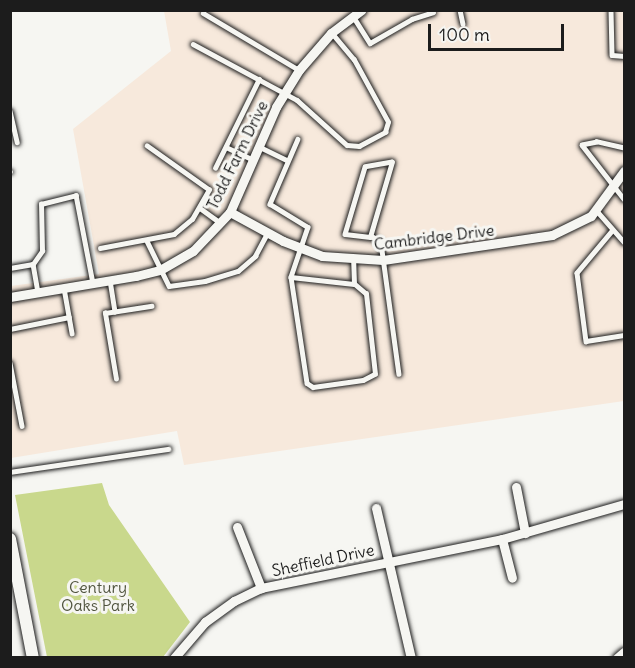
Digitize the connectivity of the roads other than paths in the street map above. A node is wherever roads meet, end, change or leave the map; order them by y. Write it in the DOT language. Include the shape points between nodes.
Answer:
graph roads {
  1 [pos="460,10"];
  2 [pos="611,10"];
  3 [pos="433,12"];
  4 [pos="203,13"];
  5 [pos="357,13"];
  6 [pos="463,24"];
  7 [pos="331,33"];
  8 [pos="193,44"];
  9 [pos="624,56"];
  10 [pos="299,70"];
  11 [pos="259,80"];
  12 [pos="284,95"];
  13 [pos="10,111"];
  14 [pos="298,139"];
  15 [pos="17,142"];
  16 [pos="147,146"];
  17 [pos="258,146"];
  18 [pos="226,147"];
  19 [pos="624,148"];
  20 [pos="252,159"];
  21 [pos="287,160"];
  22 [pos="215,168"];
  23 [pos="624,171"];
  24 [pos="616,187"];
  25 [pos="624,199"];
  26 [pos="200,208"];
  27 [pos="597,211"];
  28 [pos="230,212"];
  29 [pos="221,224"];
  30 [pos="613,230"];
  31 [pos="267,233"];
  32 [pos="370,237"];
  33 [pos="147,241"];
  34 [pos="624,242"];
  35 [pos="100,248"];
  36 [pos="300,249"];
  37 [pos="353,260"];
  38 [pos="383,260"];
  39 [pos="33,264"];
  40 [pos="10,268"];
  41 [pos="160,270"];
  42 [pos="291,277"];
  43 [pos="110,280"];
  44 [pos="93,283"];
  45 [pos="354,284"];
  46 [pos="64,288"];
  47 [pos="38,292"];
  48 [pos="10,297"];
  49 [pos="151,306"];
  50 [pos="115,312"];
  51 [pos="69,317"];
  52 [pos="10,329"];
  53 [pos="72,333"];
  54 [pos="624,335"];
  55 [pos="10,363"];
  56 [pos="399,374"];
  57 [pos="116,379"];
  58 [pos="22,426"];
  59 [pos="168,448"];
  60 [pos="10,472"];
  61 [pos="516,487"];
  62 [pos="624,504"];
  63 [pos="376,508"];
  64 [pos="237,527"];
  65 [pos="525,533"];
  66 [pos="10,539"];
  67 [pos="502,539"];
  68 [pos="387,562"];
  69 [pos="512,578"];
  70 [pos="261,588"];
  71 [pos="624,652"];
  72 [pos="33,657"];
  73 [pos="174,657"];
  74 [pos="411,657"];
  75 [pos="617,657"];
  1 -- 6 [label="lane"];
  2 -- 9 [label="lane" via="612,55"];
  3 -- 5 [label="lane" via="370,43"];
  4 -- 10 [label="lane"];
  5 -- 7 [label="street, Todd Farm Drive"];
  7 -- 10 [label="street, Todd Farm Drive"];
  7 -- 12 [label="lane" via="354,60 378,101 388,122 385,132 359,146 347,145 297,100"];
  8 -- 11 [label="lane"];
  10 -- 12 [label="street, Todd Farm Drive"];
  11 -- 12 [label="lane"];
  11 -- 18 [label="lane"];
  12 -- 17 [label="street, Todd Farm Drive"];
  13 -- 15 [label="lane"];
  14 -- 21 [label="lane"];
  16 -- 26 [label="lane" via="209,190"];
  17 -- 20 [label="street, Todd Farm Drive"];
  17 -- 21 [label="lane"];
  18 -- 20 [label="lane"];
  18 -- 22 [label="lane"];
  19 -- 24 [label="lane" via="597,142 582,145"];
  20 -- 28 [label="street, Todd Farm Drive"];
  21 -- 36 [label="lane" via="270,204 308,227"];
  23 -- 24 [label="street, Cambridge Drive"];
  24 -- 25 [label="lane"];
  24 -- 27 [label="street, Cambridge Drive"];
  26 -- 29 [label="lane"];
  26 -- 33 [label="lane" via="174,234"];
  27 -- 30 [label="lane"];
  27 -- 38 [label="street, Cambridge Drive" via="567,230 536,239"];
  28 -- 29 [label="street, Todd Farm Drive"];
  28 -- 31 [label="street, Cambridge Drive"];
  29 -- 41 [label="street, Todd Farm Drive" via="194,251"];
  30 -- 34 [label="lane"];
  30 -- 54 [label="lane" via="577,273 586,341"];
  31 -- 36 [label="street, Cambridge Drive"];
  31 -- 41 [label="lane" via="248,264 223,277 169,286"];
  32 -- 32 [label="lane" via="345,234 365,166 392,162"];
  32 -- 38 [label="lane" via="381,243"];
  33 -- 35 [label="lane"];
  33 -- 41 [label="lane"];
  36 -- 37 [label="street, Cambridge Drive"];
  36 -- 42 [label="lane"];
  37 -- 38 [label="street, Cambridge Drive"];
  37 -- 45 [label="lane"];
  38 -- 56 [label="lane"];
  39 -- 40 [label="lane"];
  39 -- 44 [label="lane" via="42,251 41,204 76,195"];
  39 -- 47 [label="lane"];
  41 -- 43 [label="street, Todd Farm Drive"];
  42 -- 45 [label="lane"];
  42 -- 45 [label="lane" via="307,383 313,387 363,380 375,374 366,294"];
  43 -- 44 [label="street, Todd Farm Drive"];
  43 -- 50 [label="lane"];
  44 -- 46 [label="street, Todd Farm Drive"];
  46 -- 47 [label="street, Todd Farm Drive"];
  46 -- 51 [label="lane"];
  47 -- 48 [label="street, Todd Farm Drive"];
  49 -- 50 [label="lane"];
  50 -- 57 [label="lane" via="105,313"];
  51 -- 52 [label="lane"];
  51 -- 53 [label="lane"];
  55 -- 58 [label="lane"];
  59 -- 60 [label="lane"];
  61 -- 65 [label="street"];
  62 -- 65 [label="street, Sheffield Drive"];
  63 -- 68 [label="street"];
  64 -- 70 [label="street"];
  65 -- 67 [label="street, Sheffield Drive"];
  66 -- 72 [label="main road"];
  67 -- 68 [label="street, Sheffield Drive"];
  67 -- 69 [label="street"];
  68 -- 70 [label="street, Sheffield Drive"];
  68 -- 74 [label="street"];
  70 -- 73 [label="street, Sheffield Drive" via="217,612"];
  71 -- 75 [label="street"];
}
